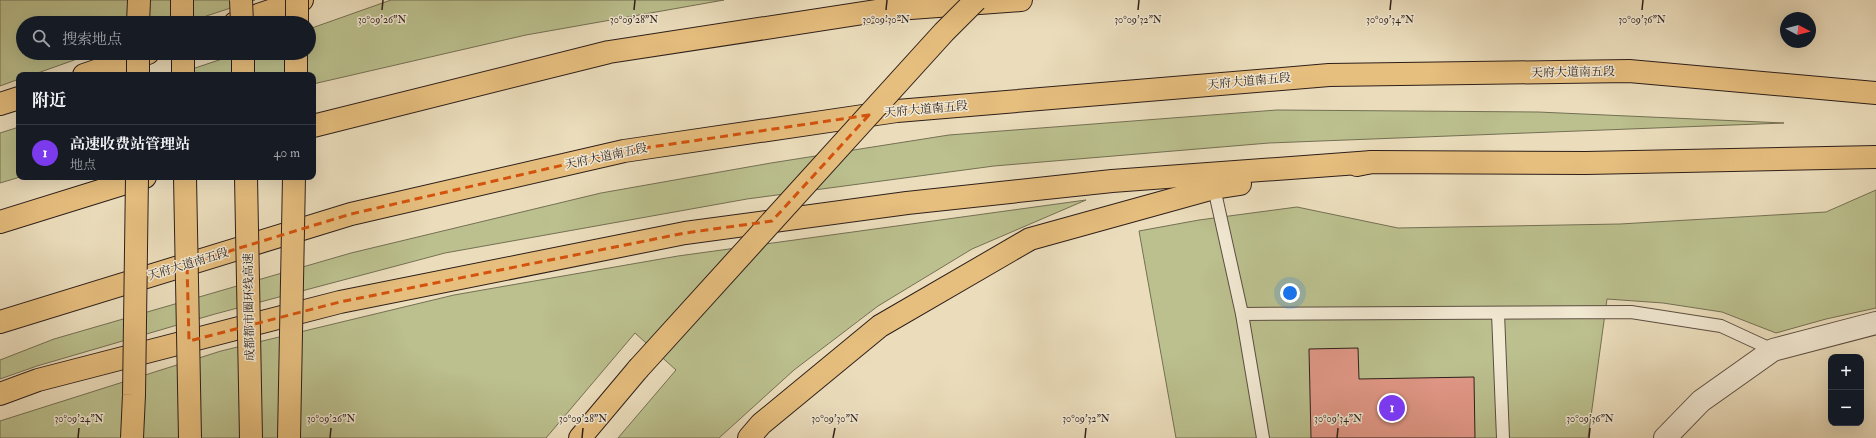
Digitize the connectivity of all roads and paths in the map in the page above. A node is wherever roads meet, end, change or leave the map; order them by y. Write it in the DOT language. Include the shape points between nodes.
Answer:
graph roads {
  1 [pos="139,0"];
  2 [pos="182,0"];
  3 [pos="241,0"];
  4 [pos="297,0"];
  5 [pos="302,0"];
  6 [pos="976,0"];
  7 [pos="1021,0"];
  8 [pos="138,16"];
  9 [pos="182,16"];
  10 [pos="242,16"];
  11 [pos="255,16"];
  12 [pos="297,16"];
  13 [pos="128,60"];
  14 [pos="138,60"];
  15 [pos="183,60"];
  16 [pos="243,60"];
  17 [pos="296,60"];
  18 [pos="93,72"];
  19 [pos="138,72"];
  20 [pos="183,72"];
  21 [pos="243,72"];
  22 [pos="296,72"];
  23 [pos="1876,93"];
  24 [pos="16,99"];
  25 [pos="0,104"];
  26 [pos="316,125"];
  27 [pos="1876,157"];
  28 [pos="1372,162"];
  29 [pos="135,180"];
  30 [pos="137,180"];
  31 [pos="185,180"];
  32 [pos="246,180"];
  33 [pos="294,180"];
  34 [pos="1214,188"];
  35 [pos="0,222"];
  36 [pos="1498,313"];
  37 [pos="1242,314"];
  38 [pos="0,322"];
  39 [pos="1876,323"];
  40 [pos="1773,350"];
  41 [pos="0,394"];
  42 [pos="132,438"];
  43 [pos="190,438"];
  44 [pos="251,438"];
  45 [pos="289,438"];
  46 [pos="580,438"];
  47 [pos="749,438"];
  48 [pos="1263,438"];
  49 [pos="1503,438"];
  50 [pos="1665,438"];
  1 -- 8 [label="main road"];
  2 -- 9 [label="main road"];
  3 -- 10 [label="main road, bridge"];
  4 -- 12 [label="main road, bridge"];
  5 -- 11 [label="main road"];
  6 -- 46 [label="main road, bridge" via="638,369"];
  7 -- 26 [label="main road" via="883,10 609,52"];
  13 -- 18 [label="main road"];
  14 -- 19 [label="main road, bridge"];
  15 -- 20 [label="main road"];
  16 -- 21 [label="main road"];
  17 -- 22 [label="main road"];
  23 -- 38 [label="main road, 天府大道南五段" via="1630,71 1329,75 896,111 624,151 351,214"];
  24 -- 25 [label="main road"];
  27 -- 28 [label="main road" via="1586,163"];
  28 -- 34 [label="main road"];
  28 -- 41 [label="main road" via="1104,181 907,203 685,233 340,302 38,380"];
  29 -- 35 [label="main road"];
  30 -- 42 [label="main road, bridge"];
  31 -- 43 [label="main road, bridge"];
  32 -- 44 [label="main road, 成都都市圈环线高速, bridge"];
  33 -- 45 [label="main road, bridge"];
  34 -- 37 [label="lane"];
  34 -- 47 [label="main road" via="1030,239 880,326 762,424"];
  36 -- 37 [label="lane"];
  36 -- 40 [label="lane" via="1631,312 1721,326"];
  36 -- 49 [label="lane"];
  37 -- 48 [label="lane"];
  39 -- 40 [label="street"];
  40 -- 50 [label="street" via="1701,401"];
}
